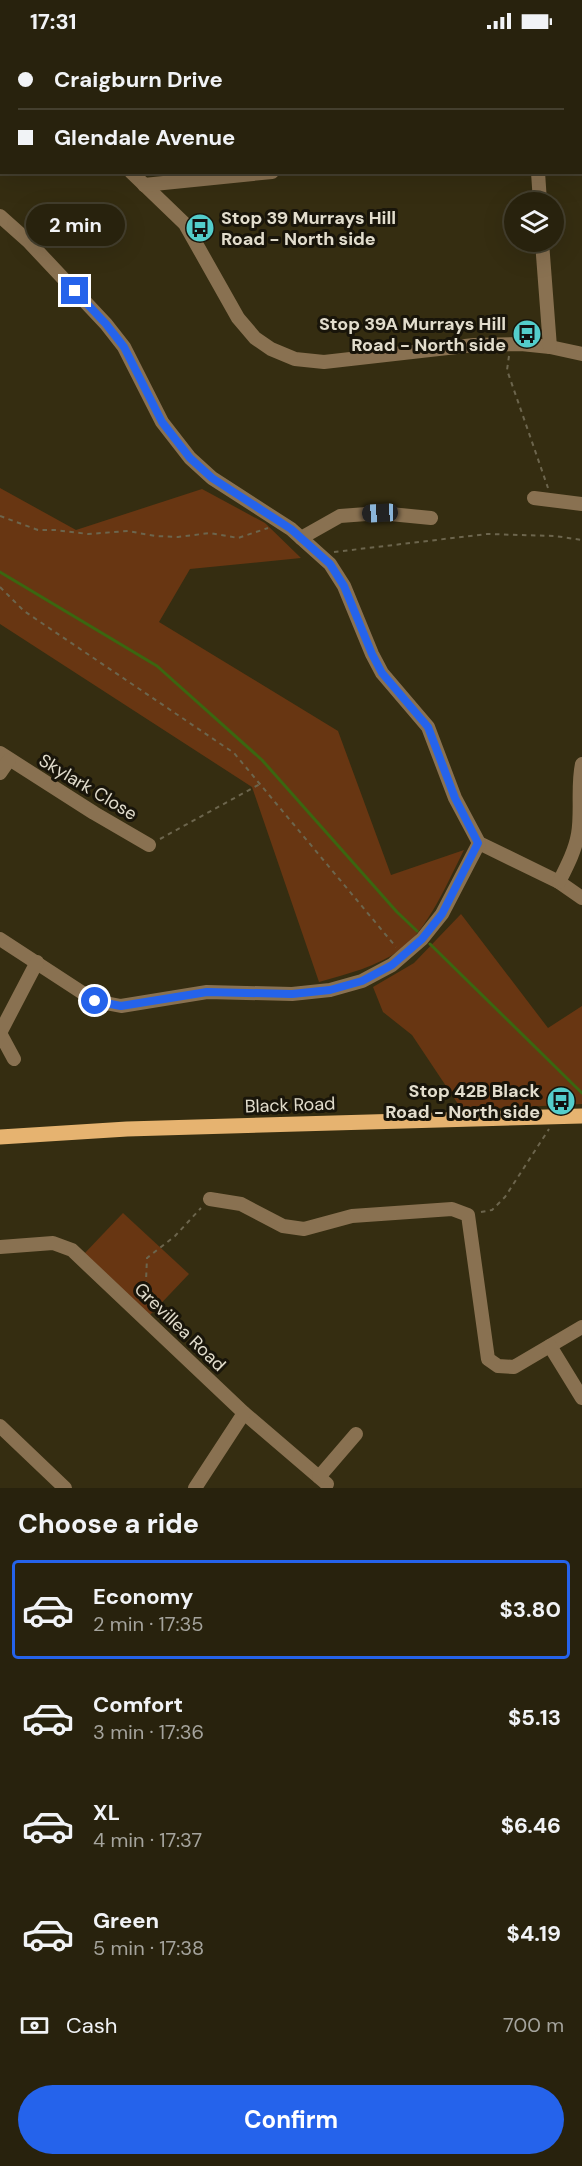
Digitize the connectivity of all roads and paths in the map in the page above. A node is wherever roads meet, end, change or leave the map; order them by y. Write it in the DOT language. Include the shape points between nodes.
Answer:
graph roads {
  1 [pos="133,174"];
  2 [pos="252,174"];
  3 [pos="538,174"];
  4 [pos="144,185"];
  5 [pos="539,192"];
  6 [pos="0,216"];
  7 [pos="543,252"];
  8 [pos="511,345"];
  9 [pos="550,347"];
  10 [pos="582,354"];
  11 [pos="534,498"];
  12 [pos="552,500"];
  13 [pos="582,504"];
  14 [pos="0,516"];
  15 [pos="431,518"];
  16 [pos="282,523"];
  17 [pos="301,538"];
  18 [pos="582,540"];
  19 [pos="320,554"];
  20 [pos="0,587"];
  21 [pos="4,757"];
  22 [pos="582,764"];
  23 [pos="0,773"];
  24 [pos="260,784"];
  25 [pos="478,843"];
  26 [pos="150,845"];
  27 [pos="559,882"];
  28 [pos="582,898"];
  29 [pos="0,939"];
  30 [pos="403,955"];
  31 [pos="37,962"];
  32 [pos="14,1059"];
  33 [pos="557,1116"];
  34 [pos="582,1116"];
  35 [pos="0,1137"];
  36 [pos="210,1199"];
  37 [pos="468,1215"];
  38 [pos="0,1246"];
  39 [pos="144,1318"];
  40 [pos="582,1327"];
  41 [pos="550,1346"];
  42 [pos="582,1398"];
  43 [pos="244,1413"];
  44 [pos="0,1426"];
  45 [pos="356,1434"];
  46 [pos="65,1488"];
  47 [pos="195,1488"];
  1 -- 4 [label="street"];
  2 -- 4 [label="street"];
  3 -- 5 [label="street"];
  4 -- 8 [label="street" via="185,224 238,318 271,349 295,359 324,362 474,345"];
  6 -- 16 [label="street" via="106,324 124,347 162,422 190,458 212,478"];
  7 -- 9 [label="street"];
  8 -- 9 [label="street"];
  8 -- 12 [label="path" via="507,370"];
  9 -- 10 [label="street"];
  11 -- 12 [label="street"];
  12 -- 13 [label="street"];
  14 -- 16 [label="path" via="38,530 88,534 128,531 178,537 210,533 238,538"];
  15 -- 17 [label="street" via="380,513 340,516"];
  16 -- 17 [label="street"];
  17 -- 19 [label="street"];
  18 -- 19 [label="path" via="487,534"];
  19 -- 25 [label="street" via="344,586 382,673 428,727 455,798"];
  20 -- 24 [label="path" via="24,612 234,753"];
  21 -- 23 [label="street, Skylark Close"];
  21 -- 26 [label="street, Skylark Close"];
  22 -- 27 [label="street" via="579,832"];
  24 -- 26 [label="path"];
  24 -- 30 [label="path"];
  25 -- 27 [label="street"];
  25 -- 30 [label="street" via="442,914"];
  27 -- 28 [label="street"];
  29 -- 31 [label="street"];
  30 -- 31 [label="street" via="362,981 330,990 292,994 207,992 121,1006 95,1001"];
  31 -- 32 [label="street" via="0,1034"];
  33 -- 34 [label="main road, Black Road"];
  33 -- 35 [label="main road, Black Road" via="128,1129"];
  33 -- 37 [label="path" via="505,1197 492,1210"];
  36 -- 37 [label="street" via="241,1204 283,1226 304,1229 352,1216 452,1209"];
  36 -- 39 [label="path" via="175,1236 147,1258"];
  37 -- 41 [label="street" via="488,1359 498,1366 514,1367"];
  38 -- 39 [label="street, Grevillea Road" via="53,1244 72,1250"];
  39 -- 43 [label="street, Grevillea Road"];
  40 -- 41 [label="street"];
  41 -- 42 [label="street"];
  43 -- 45 [label="street, Grevillea Road" via="323,1481"];
  43 -- 47 [label="street"];
  44 -- 46 [label="street"];
}
